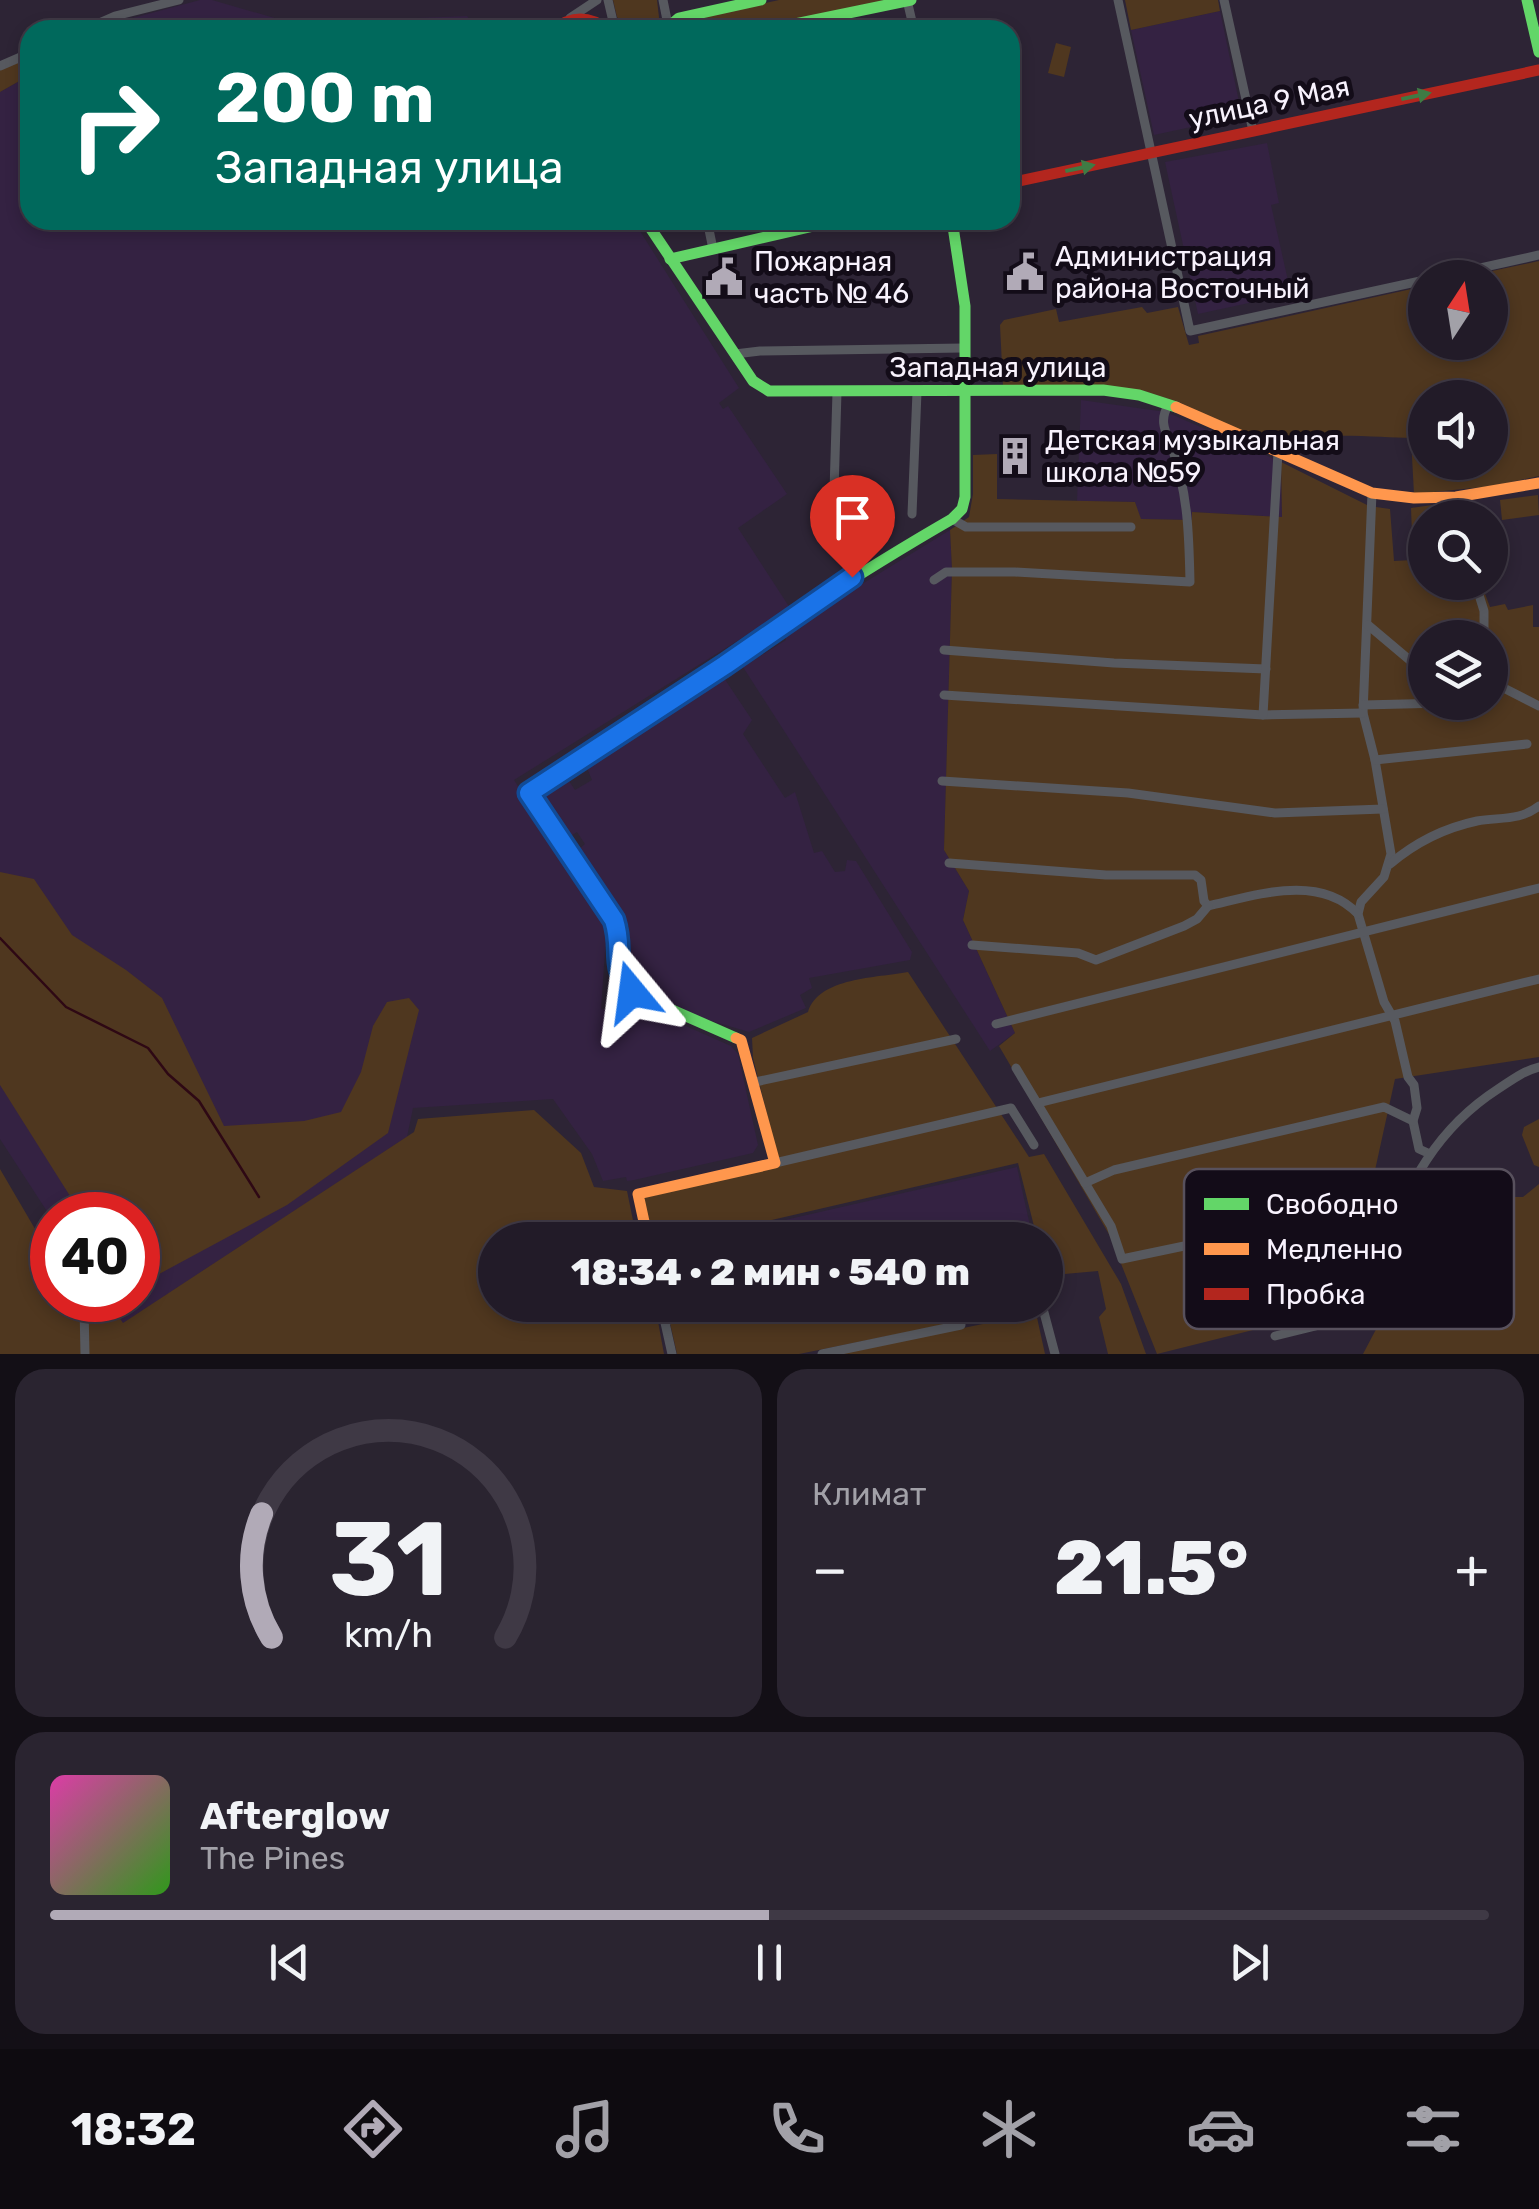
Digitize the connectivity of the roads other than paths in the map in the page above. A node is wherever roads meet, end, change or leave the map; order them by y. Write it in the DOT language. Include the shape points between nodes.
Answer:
graph roads {
  1 [pos="179,0"];
  2 [pos="597,0"];
  3 [pos="762,0"];
  4 [pos="909,0"];
  5 [pos="1118,0"];
  6 [pos="1224,0"];
  7 [pos="1527,0"];
  8 [pos="106,20"];
  9 [pos="567,20"];
  10 [pos="677,20"];
  11 [pos="814,20"];
  12 [pos="1539,52"];
  13 [pos="1539,70"];
  14 [pos="1252,130"];
  15 [pos="1150,153"];
  16 [pos="1020,180"];
  17 [pos="651,230"];
  18 [pos="710,230"];
  19 [pos="795,230"];
  20 [pos="953,230"];
  21 [pos="713,248"];
  22 [pos="1539,255"];
  23 [pos="670,259"];
  24 [pos="1508,262"];
  25 [pos="1408,284"];
  26 [pos="963,348"];
  27 [pos="735,354"];
  28 [pos="837,392"];
  29 [pos="916,392"];
  30 [pos="964,392"];
  31 [pos="1169,404"];
  32 [pos="1278,452"];
  33 [pos="1539,483"];
  34 [pos="834,492"];
  35 [pos="1372,493"];
  36 [pos="1446,497"];
  37 [pos="1447,500"];
  38 [pos="912,514"];
  39 [pos="952,519"];
  40 [pos="1132,527"];
  41 [pos="934,580"];
  42 [pos="1368,625"];
  43 [pos="944,650"];
  44 [pos="1408,659"];
  45 [pos="1266,670"];
  46 [pos="1508,690"];
  47 [pos="944,695"];
  48 [pos="1408,706"];
  49 [pos="1539,706"];
  50 [pos="1363,709"];
  51 [pos="1262,716"];
  52 [pos="1527,744"];
  53 [pos="1375,760"];
  54 [pos="942,780"];
  55 [pos="1539,806"];
  56 [pos="1383,809"];
  57 [pos="948,863"];
  58 [pos="1390,864"];
  59 [pos="1539,888"];
  60 [pos="1208,906"];
  61 [pos="1358,914"];
  62 [pos="1365,931"];
  63 [pos="972,945"];
  64 [pos="1539,979"];
  65 [pos="1391,1015"];
  66 [pos="996,1024"];
  67 [pos="956,1038"];
  68 [pos="1016,1068"];
  69 [pos="1539,1068"];
  70 [pos="756,1082"];
  71 [pos="1038,1103"];
  72 [pos="1413,1121"];
  73 [pos="1034,1145"];
  74 [pos="1430,1154"];
  75 [pos="775,1163"];
  76 [pos="1421,1169"];
  77 [pos="1084,1183"];
  78 [pos="644,1222"];
  79 [pos="1184,1245"];
  80 [pos="85,1322"];
  81 [pos="664,1322"];
  82 [pos="1047,1322"];
  83 [pos="961,1325"];
  84 [pos="1303,1329"];
  85 [pos="1275,1336"];
  86 [pos="86,1354"];
  87 [pos="672,1354"];
  88 [pos="822,1354"];
  89 [pos="1055,1354"];
  1 -- 8 [label="street"];
  2 -- 9 [label="street"];
  3 -- 10 [label="street"];
  4 -- 11 [label="street"];
  5 -- 15 [label="street"];
  6 -- 14 [label="street"];
  7 -- 12 [label="street"];
  14 -- 13 [label="street, улица 9 Мая, one-way"];
  14 -- 15 [label="street, улица 9 Мая"];
  16 -- 15 [label="street, улица 9 Мая, one-way"];
  15 -- 25 [label="street" via="1190,331"];
  17 -- 23 [label="street, Западная улица"];
  18 -- 21 [label="street"];
  19 -- 21 [label="street"];
  20 -- 26 [label="street"];
  21 -- 23 [label="street"];
  22 -- 24 [label="street"];
  23 -- 27 [label="street, Западная улица"];
  26 -- 27 [label="street"];
  26 -- 30 [label="street"];
  27 -- 28 [label="street, Западная улица" via="769,392"];
  28 -- 29 [label="street, Западная улица"];
  28 -- 34 [label="street"];
  29 -- 30 [label="street, Западная улица"];
  29 -- 38 [label="street"];
  30 -- 31 [label="street, Западная улица" via="1103,390"];
  30 -- 39 [label="street" via="964,497"];
  31 -- 32 [label="street, Западная улица"];
  31 -- 41 [label="street" via="1162,429 1188,508 1190,582 1016,572 946,572"];
  32 -- 35 [label="street, Западная улица"];
  32 -- 45 [label="street"];
  33 -- 36 [label="street, Западная улица"];
  35 -- 36 [label="street, Западная улица"];
  35 -- 42 [label="street"];
  36 -- 37 [label="street"];
  39 -- 40 [label="street" via="966,527"];
  39 -- 70 [label="street" via="852,577 529,793 614,920 618,974 632,992 742,1040"];
  42 -- 44 [label="street"];
  42 -- 50 [label="street"];
  43 -- 45 [label="street"];
  45 -- 51 [label="street"];
  46 -- 49 [label="street"];
  47 -- 51 [label="street"];
  48 -- 50 [label="street"];
  50 -- 51 [label="street"];
  50 -- 53 [label="street"];
  52 -- 53 [label="street"];
  53 -- 56 [label="street"];
  54 -- 56 [label="street" via="1128,793 1275,813"];
  55 -- 58 [label="street" via="1526,816 1429,836"];
  56 -- 58 [label="street"];
  57 -- 60 [label="street" via="1106,876 1195,875"];
  58 -- 61 [label="street"];
  59 -- 62 [label="street"];
  60 -- 61 [label="street" via="1305,888 1344,899"];
  60 -- 63 [label="street" via="1184,926 1096,960"];
  61 -- 62 [label="street"];
  62 -- 65 [label="street"];
  62 -- 66 [label="street"];
  64 -- 65 [label="street"];
  65 -- 71 [label="street"];
  65 -- 72 [label="street" via="1414,1085"];
  67 -- 70 [label="street"];
  68 -- 71 [label="street"];
  69 -- 74 [label="street" via="1480,1101"];
  70 -- 75 [label="street"];
  71 -- 77 [label="street"];
  72 -- 74 [label="street" via="1419,1149"];
  72 -- 77 [label="street" via="1384,1107 1114,1170"];
  73 -- 75 [label="street" via="1011,1108"];
  74 -- 76 [label="street"];
  75 -- 78 [label="street" via="638,1194"];
  77 -- 79 [label="street" via="1122,1258"];
  80 -- 86 [label="street"];
  81 -- 87 [label="street"];
  82 -- 89 [label="street"];
  83 -- 88 [label="street"];
  84 -- 85 [label="street"];
}
